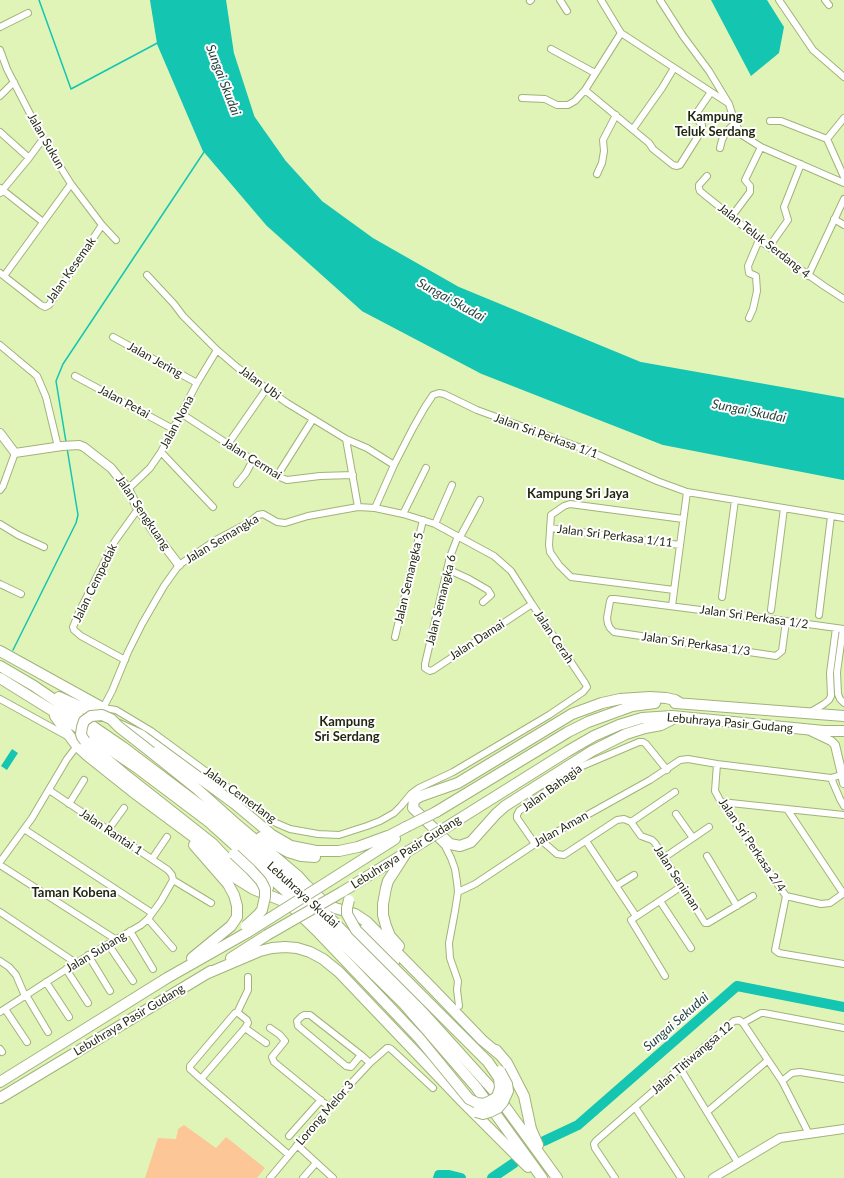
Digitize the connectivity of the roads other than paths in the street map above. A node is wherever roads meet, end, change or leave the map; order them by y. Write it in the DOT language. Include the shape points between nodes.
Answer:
graph roads {
  1 [pos="560,0"];
  2 [pos="601,0"];
  3 [pos="660,0"];
  4 [pos="779,0"];
  5 [pos="567,11"];
  6 [pos="28,13"];
  7 [pos="0,27"];
  8 [pos="620,33"];
  9 [pos="551,49"];
  10 [pos="0,50"];
  11 [pos="674,68"];
  12 [pos="595,73"];
  13 [pos="844,77"];
  14 [pos="14,82"];
  15 [pos="585,90"];
  16 [pos="711,92"];
  17 [pos="0,96"];
  18 [pos="522,98"];
  19 [pos="729,104"];
  20 [pos="616,115"];
  21 [pos="844,118"];
  22 [pos="770,121"];
  23 [pos="735,123"];
  24 [pos="633,129"];
  25 [pos="0,132"];
  26 [pos="43,139"];
  27 [pos="827,140"];
  28 [pos="761,147"];
  29 [pos="720,148"];
  30 [pos="29,158"];
  31 [pos="801,164"];
  32 [pos="597,174"];
  33 [pos="707,176"];
  34 [pos="844,177"];
  35 [pos="844,182"];
  36 [pos="72,184"];
  37 [pos="1,190"];
  38 [pos="844,199"];
  39 [pos="732,216"];
  40 [pos="834,219"];
  41 [pos="43,222"];
  42 [pos="102,225"];
  43 [pos="844,225"];
  44 [pos="116,240"];
  45 [pos="759,240"];
  46 [pos="769,247"];
  47 [pos="2,274"];
  48 [pos="147,275"];
  49 [pos="808,276"];
  50 [pos="844,299"];
  51 [pos="749,318"];
  52 [pos="114,338"];
  53 [pos="0,345"];
  54 [pos="217,350"];
  55 [pos="75,376"];
  56 [pos="197,383"];
  57 [pos="267,388"];
  58 [pos="182,414"];
  59 [pos="313,419"];
  60 [pos="173,429"];
  61 [pos="0,433"];
  62 [pos="346,438"];
  63 [pos="228,444"];
  64 [pos="60,446"];
  65 [pos="161,452"];
  66 [pos="15,453"];
  67 [pos="253,460"];
  68 [pos="394,465"];
  69 [pos="426,468"];
  70 [pos="277,476"];
  71 [pos="353,476"];
  72 [pos="237,484"];
  73 [pos="452,485"];
  74 [pos="128,488"];
  75 [pos="0,490"];
  76 [pos="687,492"];
  77 [pos="480,500"];
  78 [pos="735,500"];
  79 [pos="213,507"];
  80 [pos="358,507"];
  81 [pos="375,508"];
  82 [pos="784,508"];
  83 [pos="138,509"];
  84 [pos="403,514"];
  85 [pos="831,516"];
  86 [pos="844,518"];
  87 [pos="423,520"];
  88 [pos="683,520"];
  89 [pos="0,524"];
  90 [pos="435,524"];
  91 [pos="550,528"];
  92 [pos="459,537"];
  93 [pos="680,545"];
  94 [pos="44,547"];
  95 [pos="179,566"];
  96 [pos="447,569"];
  97 [pos="0,584"];
  98 [pos="521,588"];
  99 [pos="674,590"];
  100 [pos="21,594"];
  101 [pos="722,597"];
  102 [pos="612,599"];
  103 [pos="483,602"];
  104 [pos="532,604"];
  105 [pos="672,606"];
  106 [pos="771,610"];
  107 [pos="819,615"];
  108 [pos="786,621"];
  109 [pos="836,628"];
  110 [pos="844,629"];
  111 [pos="395,637"];
  112 [pos="1,652"];
  113 [pos="125,660"];
  114 [pos="425,664"];
  115 [pos="0,666"];
  116 [pos="0,678"];
  117 [pos="34,686"];
  118 [pos="587,687"];
  119 [pos="0,699"];
  120 [pos="680,703"];
  121 [pos="844,703"];
  122 [pos="48,707"];
  123 [pos="103,708"];
  124 [pos="92,712"];
  125 [pos="807,714"];
  126 [pos="844,716"];
  127 [pos="677,717"];
  128 [pos="807,730"];
  129 [pos="844,731"];
  130 [pos="78,742"];
  131 [pos="717,764"];
  132 [pos="666,770"];
  133 [pos="842,775"];
  134 [pos="831,778"];
  135 [pos="84,780"];
  136 [pos="844,784"];
  137 [pos="49,790"];
  138 [pos="675,792"];
  139 [pos="721,802"];
  140 [pos="69,804"];
  141 [pos="401,806"];
  142 [pos="844,806"];
  143 [pos="124,808"];
  144 [pos="787,809"];
  145 [pos="676,814"];
  146 [pos="844,814"];
  147 [pos="236,820"];
  148 [pos="631,822"];
  149 [pos="179,827"];
  150 [pos="709,827"];
  151 [pos="24,828"];
  152 [pos="408,828"];
  153 [pos="108,830"];
  154 [pos="388,836"];
  155 [pos="167,837"];
  156 [pos="693,838"];
  157 [pos="586,841"];
  158 [pos="538,842"];
  159 [pos="406,852"];
  160 [pos="707,856"];
  161 [pos="665,858"];
  162 [pos="152,859"];
  163 [pos="0,863"];
  164 [pos="378,870"];
  165 [pos="634,875"];
  166 [pos="172,877"];
  167 [pos="616,886"];
  168 [pos="682,886"];
  169 [pos="458,892"];
  170 [pos="844,893"];
  171 [pos="753,896"];
  172 [pos="786,896"];
  173 [pos="660,901"];
  174 [pos="313,902"];
  175 [pos="211,903"];
  176 [pos="300,904"];
  177 [pos="737,906"];
  178 [pos="0,912"];
  179 [pos="150,916"];
  180 [pos="633,919"];
  181 [pos="247,929"];
  182 [pos="130,931"];
  183 [pos="115,940"];
  184 [pos="108,944"];
  185 [pos="173,948"];
  186 [pos="691,948"];
  187 [pos="88,955"];
  188 [pos="0,961"];
  189 [pos="76,963"];
  190 [pos="844,964"];
  191 [pos="66,969"];
  192 [pos="153,969"];
  193 [pos="339,972"];
  194 [pos="206,974"];
  195 [pos="665,976"];
  196 [pos="248,977"];
  197 [pos="167,978"];
  198 [pos="132,981"];
  199 [pos="46,982"];
  200 [pos="110,991"];
  201 [pos="26,996"];
  202 [pos="88,1003"];
  203 [pos="459,1006"];
  204 [pos="3,1010"];
  205 [pos="237,1013"];
  206 [pos="69,1016"];
  207 [pos="743,1023"];
  208 [pos="246,1028"];
  209 [pos="270,1028"];
  210 [pos="844,1028"];
  211 [pos="48,1032"];
  212 [pos="27,1042"];
  213 [pos="266,1043"];
  214 [pos="500,1054"];
  215 [pos="361,1055"];
  216 [pos="768,1061"];
  217 [pos="370,1063"];
  218 [pos="680,1068"];
  219 [pos="201,1079"];
  220 [pos="844,1079"];
  221 [pos="782,1081"];
  222 [pos="0,1082"];
  223 [pos="433,1088"];
  224 [pos="0,1098"];
  225 [pos="320,1100"];
  226 [pos="329,1107"];
  227 [pos="635,1107"];
  228 [pos="707,1112"];
  229 [pos="844,1129"];
  230 [pos="809,1134"];
  231 [pos="289,1136"];
  232 [pos="297,1145"];
  233 [pos="290,1155"];
  234 [pos="316,1163"];
  235 [pos="545,1163"];
  236 [pos="738,1163"];
  237 [pos="330,1177"];
  238 [pos="270,1178"];
  239 [pos="303,1178"];
  240 [pos="540,1178"];
  241 [pos="556,1178"];
  242 [pos="615,1178"];
  243 [pos="680,1178"];
  244 [pos="713,1178"];
  1 -- 5 [label="street"];
  2 -- 8 [label="street"];
  3 -- 19 [label="street"];
  4 -- 13 [label="street" via="813,50"];
  6 -- 7 [label="street"];
  8 -- 11 [label="street"];
  8 -- 12 [label="street"];
  9 -- 12 [label="street"];
  10 -- 14 [label="street, Jalan Sukun"];
  11 -- 16 [label="street"];
  11 -- 24 [label="street"];
  12 -- 15 [label="street"];
  14 -- 17 [label="street"];
  14 -- 26 [label="street, Jalan Sukun"];
  15 -- 18 [label="street" via="568,105 557,105 545,99"];
  15 -- 20 [label="street"];
  16 -- 19 [label="street"];
  16 -- 24 [label="street" via="696,116 702,130 680,165 673,165"];
  19 -- 23 [label="street"];
  20 -- 24 [label="street"];
  20 -- 32 [label="street" via="603,140 602,163"];
  21 -- 27 [label="street"];
  22 -- 27 [label="street" via="780,121"];
  23 -- 28 [label="street" via="742,135"];
  23 -- 29 [label="street" via="726,132"];
  25 -- 30 [label="street"];
  26 -- 30 [label="street"];
  26 -- 36 [label="street, Jalan Sukun"];
  27 -- 34 [label="street"];
  28 -- 31 [label="street"];
  28 -- 39 [label="street" via="745,180 750,186 750,192"];
  30 -- 37 [label="street"];
  31 -- 35 [label="street"];
  31 -- 46 [label="street" via="784,207 788,220"];
  33 -- 39 [label="street, Jalan Teluk Serdang 4" via="699,185 700,191"];
  36 -- 41 [label="street"];
  36 -- 42 [label="street, Jalan Sukun"];
  37 -- 41 [label="street"];
  38 -- 40 [label="street"];
  39 -- 45 [label="street, Jalan Teluk Serdang 4"];
  40 -- 43 [label="street"];
  40 -- 49 [label="street"];
  41 -- 47 [label="street"];
  42 -- 44 [label="street, Jalan Sukun"];
  42 -- 47 [label="street, Jalan Kesemak" via="49,305 45,307"];
  45 -- 46 [label="street, Jalan Teluk Serdang 4"];
  45 -- 51 [label="street" via="748,266 749,273 756,276 757,291"];
  46 -- 49 [label="street, Jalan Teluk Serdang 4"];
  48 -- 54 [label="street, Jalan Ubi"];
  49 -- 50 [label="street, Jalan Teluk Serdang 4"];
  52 -- 56 [label="street, Jalan Jering"];
  53 -- 64 [label="street" via="37,376"];
  54 -- 56 [label="street, Jalan Nona"];
  54 -- 57 [label="street, Jalan Ubi"];
  55 -- 60 [label="street, Jalan Petai"];
  56 -- 58 [label="street, Jalan Nona"];
  57 -- 59 [label="street, Jalan Ubi"];
  57 -- 63 [label="street"];
  58 -- 60 [label="street, Jalan Nona"];
  58 -- 63 [label="street, Jalan Cermai"];
  59 -- 62 [label="street, Jalan Ubi"];
  59 -- 70 [label="street"];
  60 -- 65 [label="street, Jalan Nona"];
  61 -- 66 [label="street"];
  62 -- 68 [label="street, Jalan Ubi"];
  62 -- 71 [label="street"];
  63 -- 67 [label="street, Jalan Cermai"];
  64 -- 66 [label="street, Jalan Sengkuang"];
  64 -- 74 [label="street, Jalan Sengkuang" via="84,447 111,468"];
  65 -- 74 [label="street, Jalan Nona" via="150,468"];
  65 -- 79 [label="street"];
  66 -- 75 [label="street"];
  67 -- 70 [label="street, Jalan Cermai"];
  67 -- 72 [label="street"];
  68 -- 76 [label="street, Jalan Sri Perkasa 1/1" via="417,420 433,395 439,393"];
  68 -- 81 [label="street"];
  69 -- 84 [label="street"];
  70 -- 71 [label="street, Jalan Cermai" via="287,480"];
  71 -- 80 [label="street"];
  73 -- 90 [label="street"];
  74 -- 83 [label="street, Jalan Sengkuang"];
  76 -- 78 [label="street"];
  76 -- 88 [label="street"];
  77 -- 92 [label="street, Jalan Semangka 6"];
  78 -- 82 [label="street"];
  78 -- 101 [label="street"];
  80 -- 81 [label="street, Jalan Semangka"];
  80 -- 95 [label="street, Jalan Semangka" via="285,523 277,522 263,514 258,515"];
  81 -- 84 [label="street, Jalan Semangka"];
  82 -- 85 [label="street"];
  82 -- 106 [label="street"];
  83 -- 95 [label="street, Jalan Sengkuang"];
  83 -- 113 [label="street, Jalan Cempedak" via="115,541 74,627 81,636"];
  84 -- 87 [label="street, Jalan Semangka"];
  85 -- 86 [label="street"];
  85 -- 107 [label="street"];
  87 -- 90 [label="street, Jalan Semangka"];
  87 -- 111 [label="street, Jalan Semangka 5"];
  88 -- 91 [label="street" via="570,504 551,515"];
  88 -- 93 [label="street"];
  89 -- 94 [label="street"];
  90 -- 92 [label="street, Jalan Semangka"];
  91 -- 93 [label="street, Jalan Sri Perkasa 1/11"];
  91 -- 99 [label="street" via="550,552 571,577"];
  92 -- 96 [label="street, Jalan Semangka 6"];
  92 -- 98 [label="street, Jalan Semangka" via="494,556 511,571"];
  93 -- 99 [label="street"];
  95 -- 113 [label="street, Jalan Semangka" via="142,624"];
  96 -- 103 [label="street" via="488,590 491,595"];
  96 -- 114 [label="street, Jalan Semangka 6"];
  97 -- 100 [label="street"];
  98 -- 104 [label="street, Jalan Cerah"];
  99 -- 105 [label="street"];
  102 -- 105 [label="street, Jalan Sri Perkasa 1/2"];
  102 -- 108 [label="street, Jalan Sri Perkasa 1/3" via="607,618 614,632 776,656 782,651"];
  104 -- 114 [label="street, Jalan Damai" via="433,670 425,668"];
  104 -- 118 [label="street, Jalan Cerah"];
  105 -- 108 [label="street, Jalan Sri Perkasa 1/2"];
  108 -- 109 [label="street, Jalan Sri Perkasa 1/2"];
  109 -- 110 [label="street, Jalan Sri Perkasa 1/2"];
  109 -- 125 [label="street" via="830,673 832,696"];
  110 -- 121 [label="street" via="837,672 838,694"];
  112 -- 123 [label="highway"];
  113 -- 123 [label="street, Jalan Semangka"];
  115 -- 117 [label="highway, Lebuhraya Skudai"];
  116 -- 122 [label="highway, Lebuhraya Skudai"];
  117 -- 124 [label="highway"];
  117 -- 174 [label="highway, Lebuhraya Skudai" via="123,747 205,809"];
  118 -- 141 [label="street, Jalan Cemerlang" via="549,715 453,772 419,788"];
  119 -- 130 [label="street"];
  120 -- 125 [label="highway, Lebuhraya Pasir Gudang"];
  120 -- 127 [label="highway" via="666,698 620,699 572,714 458,783 414,800 413,808 450,844 460,846 471,842 505,806 592,751 626,734 661,725"];
  120 -- 152 [label="highway, Lebuhraya Pasir Gudang, bridge" via="632,706 588,722"];
  122 -- 130 [label="highway"];
  122 -- 176 [label="highway, Lebuhraya Skudai" via="136,767 209,822"];
  123 -- 124 [label="highway"];
  123 -- 141 [label="street, Jalan Cemerlang" via="116,710 151,730 276,823 290,829 339,835 380,821"];
  124 -- 154 [label="highway" via="141,735 287,844 316,851 339,851"];
  125 -- 126 [label="highway, Lebuhraya Pasir Gudang"];
  127 -- 128 [label="highway, Lebuhraya Pasir Gudang"];
  127 -- 159 [label="highway, Lebuhraya Pasir Gudang, bridge" via="642,718 601,733"];
  128 -- 129 [label="highway, Lebuhraya Pasir Gudang"];
  128 -- 133 [label="street" via="835,744"];
  130 -- 137 [label="street"];
  130 -- 147 [label="highway, bridge" via="82,737 84,721 91,716 102,715 111,719"];
  130 -- 149 [label="highway" via="105,770"];
  130 -- 176 [label="highway" via="213,844 242,875"];
  130 -- 181 [label="highway, bridge" via="178,810 252,870 261,881 265,897 262,910"];
  131 -- 132 [label="street, Jalan Aman" via="688,759 680,760"];
  131 -- 134 [label="street"];
  131 -- 139 [label="street, Jalan Sri Perkasa 2/4" via="715,791"];
  132 -- 158 [label="street, Jalan Aman"];
  132 -- 158 [label="street, Jalan Bahagia" via="643,742 580,767 519,811 517,818"];
  133 -- 134 [label="street"];
  133 -- 136 [label="street"];
  134 -- 142 [label="street"];
  135 -- 140 [label="street"];
  137 -- 140 [label="street, Jalan Rantai 1"];
  137 -- 151 [label="street"];
  138 -- 148 [label="street"];
  139 -- 144 [label="street"];
  139 -- 172 [label="street, Jalan Sri Perkasa 2/4"];
  140 -- 153 [label="street, Jalan Rantai 1"];
  141 -- 169 [label="street" via="410,811 445,846 455,869"];
  143 -- 153 [label="street"];
  144 -- 146 [label="street"];
  144 -- 170 [label="street"];
  145 -- 156 [label="street"];
  147 -- 154 [label="highway" via="288,852 315,858 349,854 369,847"];
  147 -- 214 [label="highway" via="323,901 355,914 366,922 482,1040"];
  148 -- 157 [label="street" via="618,820"];
  148 -- 161 [label="street, Jalan Seniman" via="641,836 655,843"];
  149 -- 164 [label="highway, bridge" via="199,842 237,879 253,889 288,903 419,1038 469,1099 484,1104 497,1097 500,1088 499,1078 488,1062 356,930 347,914 349,900"];
  149 -- 197 [label="highway" via="228,884 237,906 237,917 224,934"];
  150 -- 156 [label="street"];
  151 -- 163 [label="street"];
  151 -- 179 [label="street"];
  152 -- 154 [label="highway"];
  152 -- 181 [label="highway, Lebuhraya Pasir Gudang, bridge" via="329,881"];
  153 -- 162 [label="street, Jalan Rantai 1"];
  155 -- 162 [label="street"];
  156 -- 161 [label="street"];
  157 -- 158 [label="street" via="564,855 557,854"];
  157 -- 167 [label="street"];
  158 -- 169 [label="street, Jalan Aman" via="475,884"];
  159 -- 164 [label="highway, Lebuhraya Pasir Gudang"];
  159 -- 203 [label="highway" via="386,888 383,904 386,926 390,936"];
  160 -- 177 [label="street"];
  161 -- 168 [label="street, Jalan Seniman"];
  162 -- 166 [label="street, Jalan Rantai 1" via="168,870"];
  163 -- 183 [label="street"];
  164 -- 194 [label="highway, Lebuhraya Pasir Gudang, bridge"];
  165 -- 167 [label="street"];
  166 -- 175 [label="street, Jalan Rantai 1"];
  166 -- 179 [label="street, Jalan Subang" via="161,901"];
  167 -- 180 [label="street"];
  168 -- 173 [label="street"];
  168 -- 177 [label="street, Jalan Seniman" via="707,924"];
  169 -- 203 [label="street" via="449,943 450,958 458,981"];
  170 -- 172 [label="street" via="830,904"];
  171 -- 177 [label="street, Jalan Seniman"];
  172 -- 190 [label="street, Jalan Sri Perkasa 2/4" via="776,950 779,953"];
  173 -- 180 [label="street"];
  173 -- 186 [label="street"];
  174 -- 193 [label="highway, bridge" via="361,924 408,978 501,1071 508,1091 503,1102 490,1112 476,1112"];
  174 -- 235 [label="highway, Lebuhraya Skudai" via="418,1007 493,1090"];
  176 -- 240 [label="highway, Lebuhraya Skudai" via="409,1010 476,1087"];
  178 -- 189 [label="street"];
  179 -- 182 [label="street, Jalan Subang"];
  179 -- 185 [label="street"];
  180 -- 195 [label="street"];
  181 -- 197 [label="highway, Lebuhraya Pasir Gudang"];
  182 -- 183 [label="street, Jalan Subang"];
  182 -- 192 [label="street"];
  183 -- 184 [label="street, Jalan Subang"];
  184 -- 187 [label="street, Jalan Subang"];
  184 -- 198 [label="street"];
  187 -- 189 [label="street, Jalan Subang"];
  187 -- 200 [label="street"];
  188 -- 201 [label="street" via="16,975"];
  189 -- 191 [label="street, Jalan Subang"];
  191 -- 199 [label="street, Jalan Subang"];
  191 -- 202 [label="street"];
  193 -- 194 [label="highway" via="310,952 285,947 260,951"];
  193 -- 240 [label="highway" via="463,1102"];
  194 -- 224 [label="highway, Lebuhraya Pasir Gudang"];
  196 -- 205 [label="street" via="248,990"];
  197 -- 222 [label="highway, Lebuhraya Pasir Gudang"];
  199 -- 201 [label="street, Jalan Subang"];
  199 -- 206 [label="street"];
  201 -- 204 [label="street, Jalan Subang"];
  201 -- 211 [label="street"];
  203 -- 214 [label="highway"];
  204 -- 212 [label="street"];
  205 -- 208 [label="street" via="247,1020"];
  205 -- 219 [label="street, Lorong Melor 3" via="190,1068"];
  207 -- 210 [label="street, Jalan Titiwangsa 12" via="764,1013"];
  207 -- 216 [label="street"];
  207 -- 218 [label="street, Jalan Titiwangsa 12" via="739,1020 734,1021"];
  208 -- 213 [label="street"];
  208 -- 219 [label="street"];
  209 -- 225 [label="street" via="285,1041 272,1057 274,1062"];
  214 -- 235 [label="highway" via="524,1096 531,1129"];
  215 -- 215 [label="street" via="310,1015 304,1015 297,1021 298,1026 346,1066 351,1067"];
  215 -- 217 [label="street"];
  216 -- 221 [label="street"];
  216 -- 228 [label="street"];
  217 -- 223 [label="street, Lorong Melor 3" via="389,1048"];
  217 -- 226 [label="street, Lorong Melor 3"];
  218 -- 227 [label="street, Jalan Titiwangsa 12"];
  218 -- 228 [label="street"];
  219 -- 233 [label="street, Lorong Melor 3"];
  220 -- 221 [label="street" via="800,1072 792,1073"];
  221 -- 230 [label="street"];
  225 -- 226 [label="street"];
  225 -- 231 [label="street"];
  226 -- 232 [label="street, Lorong Melor 3"];
  227 -- 242 [label="street, Jalan Titiwangsa 12" via="594,1144"];
  227 -- 243 [label="street"];
  228 -- 236 [label="street"];
  229 -- 230 [label="street"];
  230 -- 236 [label="street" via="780,1138"];
  232 -- 233 [label="street, Lorong Melor 3"];
  232 -- 234 [label="street"];
  233 -- 238 [label="street"];
  234 -- 237 [label="street"];
  234 -- 239 [label="street"];
  235 -- 241 [label="highway, Lebuhraya Skudai"];
  236 -- 244 [label="street"];
}
